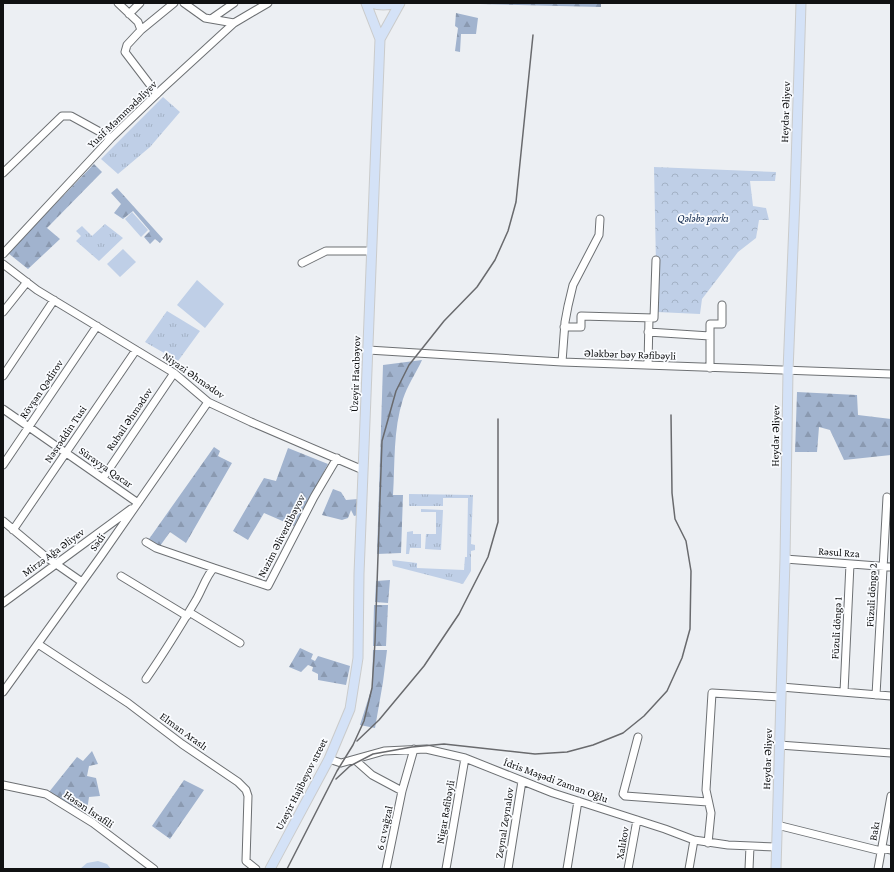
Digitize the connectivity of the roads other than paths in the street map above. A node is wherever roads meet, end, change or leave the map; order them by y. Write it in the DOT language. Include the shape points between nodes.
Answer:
graph roads {
  1 [pos="118,3"];
  2 [pos="140,3"];
  3 [pos="174,3"];
  4 [pos="184,3"];
  5 [pos="234,3"];
  6 [pos="268,3"];
  7 [pos="366,3"];
  8 [pos="371,3"];
  9 [pos="396,3"];
  10 [pos="400,3"];
  11 [pos="801,3"];
  12 [pos="129,14"];
  13 [pos="211,19"];
  14 [pos="234,23"];
  15 [pos="141,30"];
  16 [pos="380,39"];
  17 [pos="157,94"];
  18 [pos="111,138"];
  19 [pos="3,173"];
  20 [pos="600,219"];
  21 [pos="372,251"];
  22 [pos="3,254"];
  23 [pos="656,260"];
  24 [pos="302,263"];
  25 [pos="3,264"];
  26 [pos="26,282"];
  27 [pos="54,300"];
  28 [pos="722,305"];
  29 [pos="3,312"];
  30 [pos="649,318"];
  31 [pos="97,326"];
  32 [pos="564,327"];
  33 [pos="648,332"];
  34 [pos="710,336"];
  35 [pos="136,350"];
  36 [pos="368,350"];
  37 [pos="562,362"];
  38 [pos="648,365"];
  39 [pos="710,368"];
  40 [pos="788,371"];
  41 [pos="174,373"];
  42 [pos="891,374"];
  43 [pos="3,376"];
  44 [pos="208,402"];
  45 [pos="3,409"];
  46 [pos="29,426"];
  47 [pos="66,452"];
  48 [pos="336,458"];
  49 [pos="3,464"];
  50 [pos="363,470"];
  51 [pos="103,478"];
  52 [pos="887,497"];
  53 [pos="137,504"];
  54 [pos="3,521"];
  55 [pos="13,530"];
  56 [pos="146,542"];
  57 [pos="785,559"];
  58 [pos="56,564"];
  59 [pos="850,564"];
  60 [pos="888,567"];
  61 [pos="214,568"];
  62 [pos="121,576"];
  63 [pos="82,582"];
  64 [pos="3,603"];
  65 [pos="188,614"];
  66 [pos="240,643"];
  67 [pos="38,644"];
  68 [pos="146,679"];
  69 [pos="781,686"];
  70 [pos="3,692"];
  71 [pos="844,692"];
  72 [pos="876,695"];
  73 [pos="891,696"];
  74 [pos="781,697"];
  75 [pos="638,737"];
  76 [pos="779,745"];
  77 [pos="414,749"];
  78 [pos="891,753"];
  79 [pos="465,758"];
  80 [pos="330,759"];
  81 [pos="354,760"];
  82 [pos="522,781"];
  83 [pos="3,785"];
  84 [pos="402,791"];
  85 [pos="891,796"];
  86 [pos="578,801"];
  87 [pos="708,802"];
  88 [pos="637,820"];
  89 [pos="777,825"];
  90 [pos="694,840"];
  91 [pos="708,843"];
  92 [pos="750,846"];
  93 [pos="776,847"];
  94 [pos="882,850"];
  95 [pos="891,850"];
  96 [pos="154,869"];
  97 [pos="256,869"];
  98 [pos="270,869"];
  99 [pos="386,869"];
  100 [pos="446,869"];
  101 [pos="508,869"];
  102 [pos="567,869"];
  103 [pos="628,869"];
  104 [pos="689,869"];
  105 [pos="748,869"];
  106 [pos="776,869"];
  107 [pos="878,869"];
  1 -- 12 [label="street"];
  2 -- 12 [label="street"];
  3 -- 15 [label="street"];
  4 -- 13 [label="street" via="205,18"];
  5 -- 13 [label="street"];
  6 -- 14 [label="street, Yusif Məmmədəliyev"];
  7 -- 16 [label="main road"];
  8 -- 9 [label="main road" via="379,6"];
  10 -- 16 [label="main road"];
  11 -- 40 [label="main road, Heydər Əliyev"];
  12 -- 15 [label="street" via="138,22"];
  13 -- 14 [label="street"];
  14 -- 17 [label="street, Yusif Məmmədəliyev"];
  15 -- 17 [label="street" via="127,45 125,52"];
  16 -- 21 [label="main road, Üzeyir Hacıbəyov"];
  17 -- 18 [label="street, Yusif Məmmədəliyev"];
  18 -- 19 [label="street" via="71,116 62,116"];
  18 -- 22 [label="street, Yusif Məmmədəliyev"];
  20 -- 32 [label="street" via="599,235 573,285"];
  21 -- 24 [label="street" via="326,251"];
  21 -- 36 [label="main road, Üzeyir Hacıbəyov"];
  23 -- 30 [label="street" via="654,318"];
  25 -- 26 [label="street, Niyazi Əhmədov"];
  26 -- 27 [label="street, Niyazi Əhmədov"];
  26 -- 29 [label="street"];
  27 -- 31 [label="street, Niyazi Əhmədov"];
  27 -- 43 [label="street"];
  28 -- 34 [label="street" via="722,324 710,324"];
  30 -- 32 [label="street" via="581,316 581,327"];
  30 -- 33 [label="street"];
  31 -- 35 [label="street, Niyazi Əhmədov"];
  31 -- 46 [label="street, Rövşən Qədirov"];
  32 -- 37 [label="street"];
  33 -- 34 [label="street"];
  33 -- 38 [label="street"];
  34 -- 39 [label="street"];
  35 -- 41 [label="street, Niyazi Əhmədov"];
  35 -- 47 [label="street, Nəsrəddin Tusi"];
  36 -- 37 [label="street, Ələkbər bəy Rəfibəyli"];
  36 -- 50 [label="main road, Üzeyir Hacıbəyov"];
  37 -- 38 [label="street, Ələkbər bəy Rəfibəyli"];
  38 -- 39 [label="street, Ələkbər bəy Rəfibəyli"];
  39 -- 40 [label="street, Ələkbər bəy Rəfibəyli"];
  40 -- 42 [label="street, Ələkbər bəy Rəfibəyli"];
  40 -- 57 [label="main road, Heydər Əliyev"];
  41 -- 44 [label="street, Niyazi Əhmədov"];
  41 -- 51 [label="street, Rubail Əhmədov"];
  44 -- 48 [label="street, Niyazi Əhmədov"];
  44 -- 53 [label="street, Sədi"];
  45 -- 46 [label="street, Sürayya Qacar"];
  46 -- 47 [label="street, Sürayya Qacar"];
  46 -- 49 [label="street, Rövşən Qədirov"];
  47 -- 51 [label="street, Sürayya Qacar"];
  47 -- 55 [label="street, Nəsrəddin Tusi"];
  48 -- 50 [label="street, Niyazi Əhmədov"];
  48 -- 61 [label="street, Nazim Əliverdibəyov" via="268,586"];
  50 -- 80 [label="main road, Üzeyir Hacıbəyov" via="358,658 350,709"];
  51 -- 53 [label="street, Sürayya Qacar"];
  52 -- 60 [label="street, Füzuli döngə 2"];
  53 -- 58 [label="street, Mirzə Ağa Əliyev"];
  53 -- 63 [label="street, Sədi"];
  54 -- 55 [label="street"];
  55 -- 58 [label="street"];
  56 -- 61 [label="street" via="156,548"];
  57 -- 59 [label="street, Rəsul Rza"];
  57 -- 69 [label="main road, Heydər Əliyev"];
  58 -- 63 [label="street"];
  58 -- 64 [label="street, Mirzə Ağa Əliyev"];
  59 -- 60 [label="street, Rəsul Rza"];
  59 -- 71 [label="street, Füzuli döngə 1"];
  60 -- 72 [label="street, Füzuli döngə 2"];
  61 -- 65 [label="street"];
  62 -- 65 [label="street"];
  63 -- 67 [label="street, Sədi"];
  65 -- 66 [label="street"];
  65 -- 68 [label="street"];
  67 -- 70 [label="street, Sədi"];
  67 -- 97 [label="street, Elman Araslı" via="128,703 246,790 246,861"];
  69 -- 71 [label="street"];
  69 -- 74 [label="main road, Heydər Əliyev"];
  71 -- 72 [label="street"];
  72 -- 73 [label="street"];
  74 -- 76 [label="main road, Heydər Əliyev"];
  74 -- 87 [label="street" via="712,693 706,790"];
  75 -- 87 [label="street" via="625,796"];
  76 -- 78 [label="street"];
  76 -- 89 [label="main road, Heydər Əliyev"];
  77 -- 79 [label="street, İdris Məşədi Zaman Oğlu" via="426,749"];
  77 -- 81 [label="street, İdris Məşədi Zaman Oğlu" via="384,751"];
  77 -- 84 [label="street, 6 cı vağzal"];
  79 -- 82 [label="street, İdris Məşədi Zaman Oğlu"];
  79 -- 100 [label="street, Nigar Rəfibəyli"];
  80 -- 81 [label="street, İdris Məşədi Zaman Oğlu" via="341,763"];
  80 -- 98 [label="main road, Uzeyir Hajibeyov street"];
  81 -- 84 [label="street" via="372,775"];
  82 -- 86 [label="street, İdris Məşədi Zaman Oğlu"];
  82 -- 101 [label="street, Zeynal Zeynalov"];
  83 -- 96 [label="street, Həsən İsrafili" via="46,794 93,823"];
  84 -- 99 [label="street, 6 cı vağzal"];
  85 -- 94 [label="street, Bakı"];
  86 -- 88 [label="street, İdris Məşədi Zaman Oğlu"];
  86 -- 102 [label="street"];
  87 -- 91 [label="street" via="711,813"];
  88 -- 90 [label="street, İdris Məşədi Zaman Oğlu"];
  88 -- 103 [label="street, Xalıkov"];
  89 -- 93 [label="main road, Heydər Əliyev"];
  89 -- 94 [label="street"];
  90 -- 91 [label="street, İdris Məşədi Zaman Oğlu"];
  90 -- 104 [label="street"];
  91 -- 92 [label="street, İdris Məşədi Zaman Oğlu"];
  92 -- 93 [label="street, İdris Məşədi Zaman Oğlu"];
  92 -- 105 [label="street"];
  93 -- 106 [label="main road, Heydər Əliyev"];
  94 -- 95 [label="street"];
  94 -- 107 [label="street, Bakı"];
}
